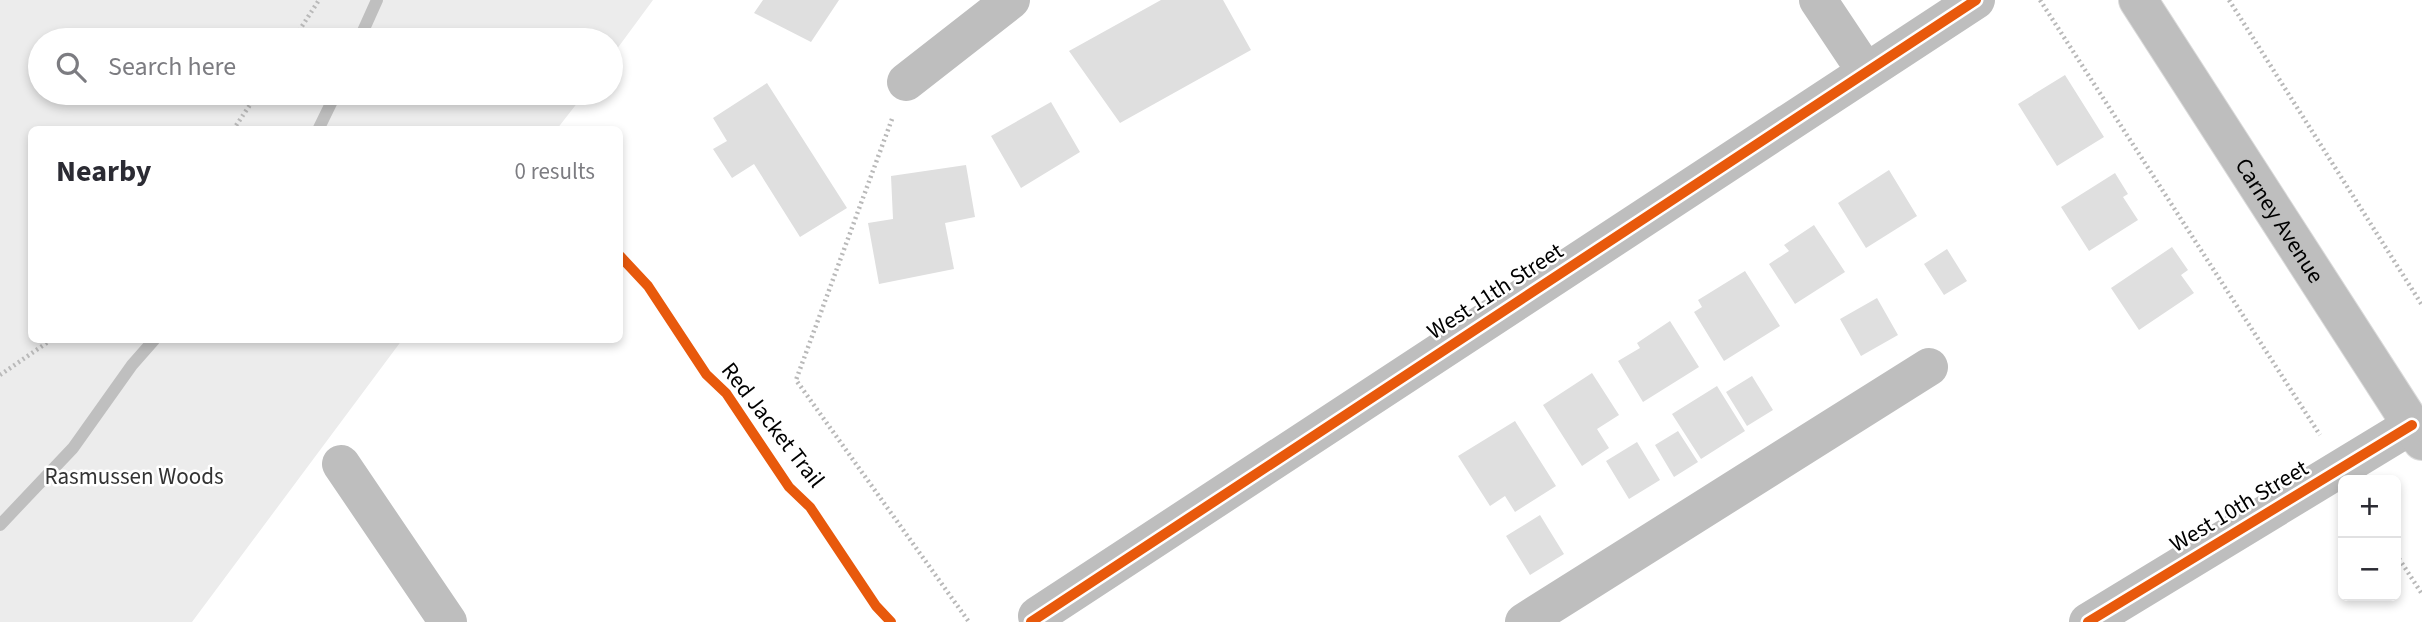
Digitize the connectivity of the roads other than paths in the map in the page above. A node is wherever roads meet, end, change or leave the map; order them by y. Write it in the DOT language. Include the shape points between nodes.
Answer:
graph roads {
  1 [pos="1011,0"];
  2 [pos="1818,0"];
  3 [pos="1976,0"];
  4 [pos="2138,0"];
  5 [pos="1866,72"];
  6 [pos="906,82"];
  7 [pos="1929,367"];
  8 [pos="2417,433"];
  9 [pos="341,464"];
  10 [pos="1039,619"];
  11 [pos="448,622"];
  12 [pos="1524,622"];
  13 [pos="2088,622"];
  1 -- 6 [label="street"];
  2 -- 5 [label="street"];
  3 -- 5 [label="street, West 11th Street"];
  4 -- 8 [label="street, Carney Avenue"];
  5 -- 10 [label="street, West 11th Street"];
  7 -- 12 [label="street"];
  8 -- 13 [label="street, West 10th Street" via="2341,468"];
  9 -- 11 [label="street"];
}
